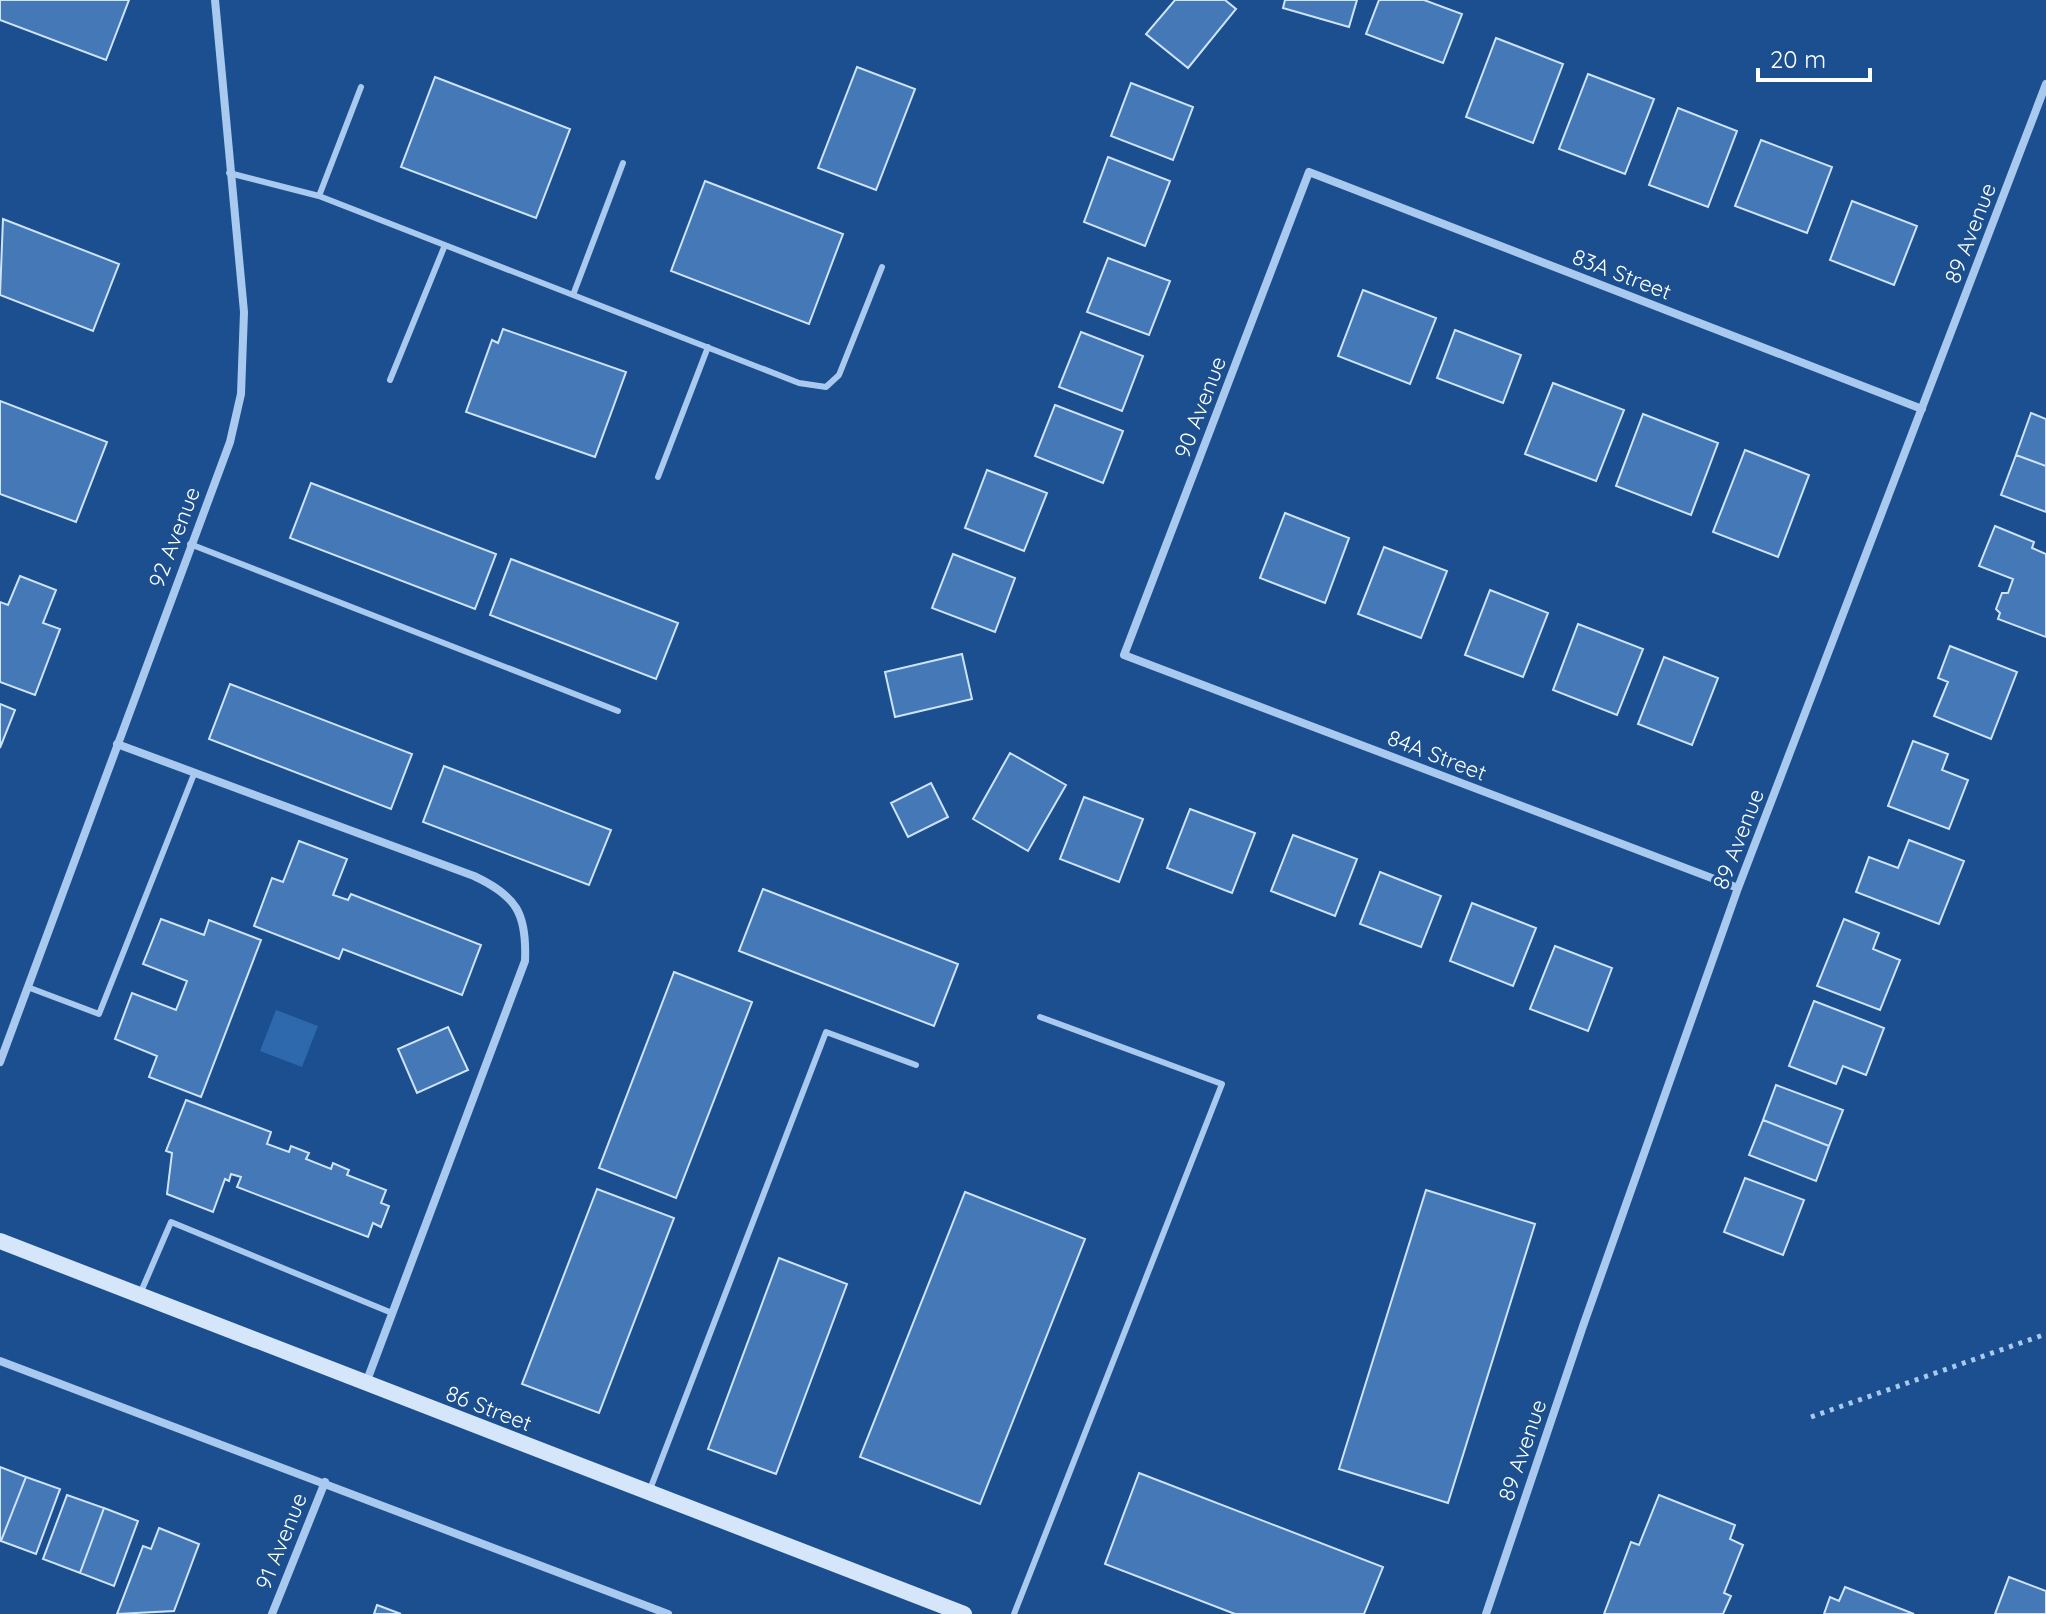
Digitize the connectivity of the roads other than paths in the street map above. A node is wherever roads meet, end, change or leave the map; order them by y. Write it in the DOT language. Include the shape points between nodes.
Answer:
graph roads {
  1 [pos="215,0"];
  2 [pos="2046,84"];
  3 [pos="361,87"];
  4 [pos="623,163"];
  5 [pos="1309,172"];
  6 [pos="229,173"];
  7 [pos="319,196"];
  8 [pos="445,245"];
  9 [pos="882,267"];
  10 [pos="573,295"];
  11 [pos="708,347"];
  12 [pos="390,380"];
  13 [pos="1922,409"];
  14 [pos="658,477"];
  15 [pos="190,544"];
  16 [pos="1124,655"];
  17 [pos="618,711"];
  18 [pos="117,744"];
  19 [pos="194,774"];
  20 [pos="1738,888"];
  21 [pos="30,988"];
  22 [pos="1040,1017"];
  23 [pos="0,1062"];
  24 [pos="916,1065"];
  25 [pos="0,1241"];
  26 [pos="139,1296"];
  27 [pos="392,1313"];
  28 [pos="0,1361"];
  29 [pos="365,1384"];
  30 [pos="325,1482"];
  31 [pos="648,1494"];
  32 [pos="272,1614"];
  33 [pos="668,1614"];
  34 [pos="964,1614"];
  35 [pos="1014,1614"];
  36 [pos="1486,1614"];
  1 -- 6 [label="street, 92 Avenue"];
  2 -- 13 [label="street, 89 Avenue"];
  3 -- 7 [label="lane"];
  4 -- 10 [label="lane"];
  5 -- 13 [label="street, 83A Street"];
  5 -- 16 [label="street, 90 Avenue"];
  6 -- 7 [label="lane"];
  6 -- 15 [label="street, 92 Avenue" via="244,312 244,365 230,442"];
  7 -- 8 [label="lane"];
  8 -- 10 [label="lane"];
  8 -- 12 [label="lane"];
  9 -- 11 [label="lane" via="839,375 826,387 799,383"];
  10 -- 11 [label="lane"];
  11 -- 14 [label="lane"];
  13 -- 20 [label="street, 89 Avenue"];
  15 -- 17 [label="lane"];
  15 -- 18 [label="street, 92 Avenue"];
  16 -- 20 [label="street, 84A Street"];
  18 -- 19 [label="street"];
  18 -- 21 [label="street, 92 Avenue"];
  19 -- 21 [label="lane" via="99,1014"];
  19 -- 27 [label="street" via="502,889 518,909 526,932 525,961"];
  20 -- 36 [label="street, 89 Avenue"];
  21 -- 23 [label="street, 92 Avenue"];
  22 -- 35 [label="lane" via="1222,1084"];
  24 -- 31 [label="lane" via="826,1032"];
  25 -- 26 [label="main road, 86 Street"];
  26 -- 27 [label="lane" via="171,1222"];
  26 -- 29 [label="main road, 86 Street"];
  27 -- 29 [label="street"];
  28 -- 30 [label="street"];
  29 -- 31 [label="main road, 86 Street"];
  30 -- 32 [label="street, 91 Avenue"];
  30 -- 33 [label="street"];
  31 -- 34 [label="main road, 86 Street"];
}
